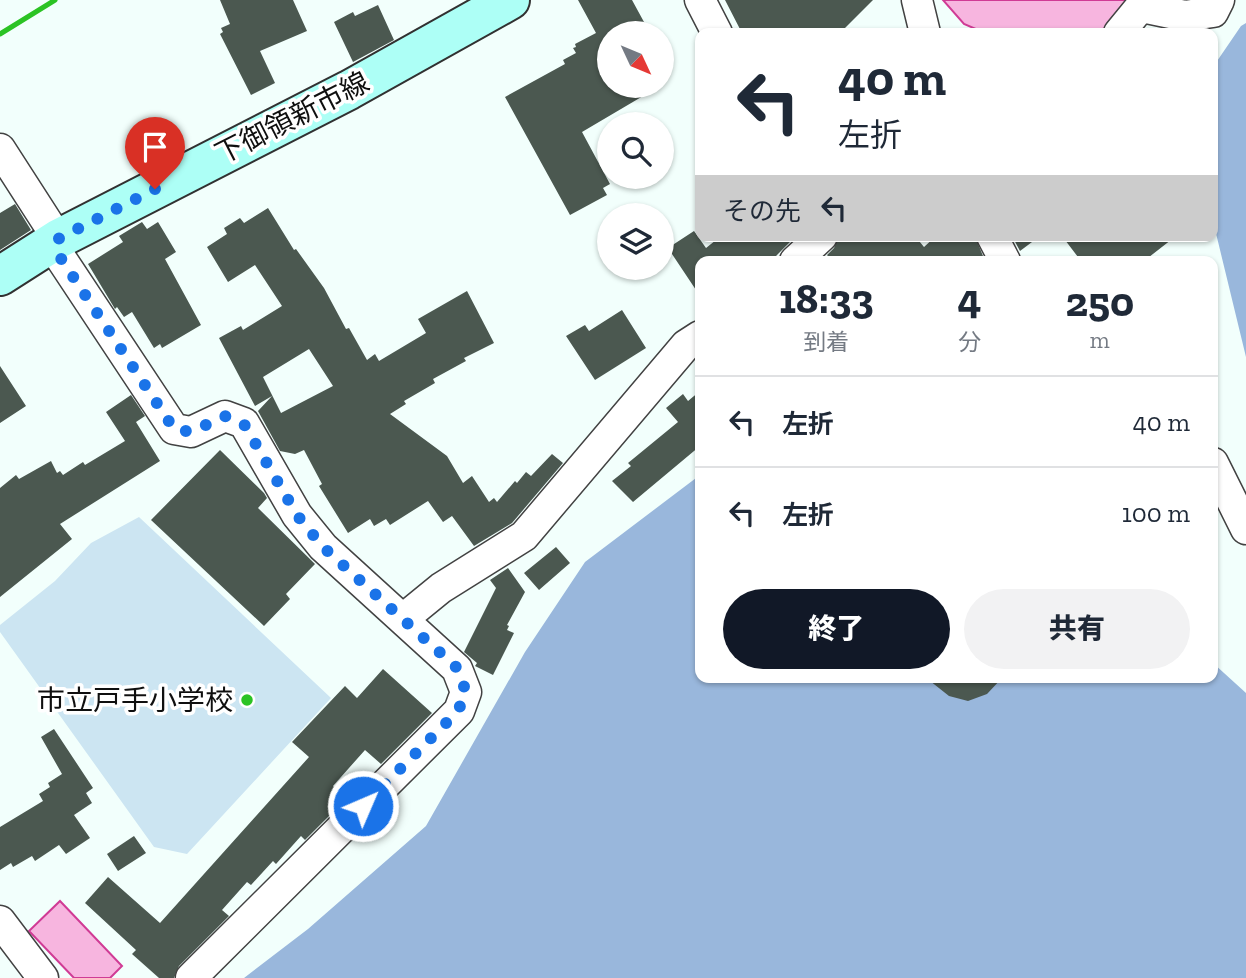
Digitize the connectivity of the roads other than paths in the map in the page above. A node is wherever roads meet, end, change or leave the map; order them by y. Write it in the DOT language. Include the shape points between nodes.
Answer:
graph roads {
  1 [pos="510,0"];
  2 [pos="700,0"];
  3 [pos="917,0"];
  4 [pos="1219,0"];
  5 [pos="1144,4"];
  6 [pos="714,28"];
  7 [pos="924,28"];
  8 [pos="1123,28"];
  9 [pos="0,149"];
  10 [pos="58,239"];
  11 [pos="816,242"];
  12 [pos="800,256"];
  13 [pos="0,276"];
  14 [pos="695,339"];
  15 [pos="1218,474"];
  16 [pos="1246,529"];
  17 [pos="403,619"];
  18 [pos="0,921"];
  19 [pos="43,978"];
  20 [pos="191,978"];
  1 -- 10 [label="main road, 下御領新市線" via="349,90"];
  2 -- 6 [label="street"];
  3 -- 7 [label="street"];
  4 -- 5 [label="street" via="1213,12 1185,16"];
  5 -- 8 [label="street"];
  9 -- 10 [label="street"];
  10 -- 13 [label="main road, 下御領新市線"];
  10 -- 17 [label="street" via="60,257 174,429 191,432 225,416 244,424 297,515 323,547"];
  11 -- 12 [label="street"];
  14 -- 17 [label="street" via="524,536 441,588"];
  15 -- 16 [label="street"];
  17 -- 20 [label="street" via="457,668 466,692 458,711"];
  18 -- 19 [label="street"];
}
